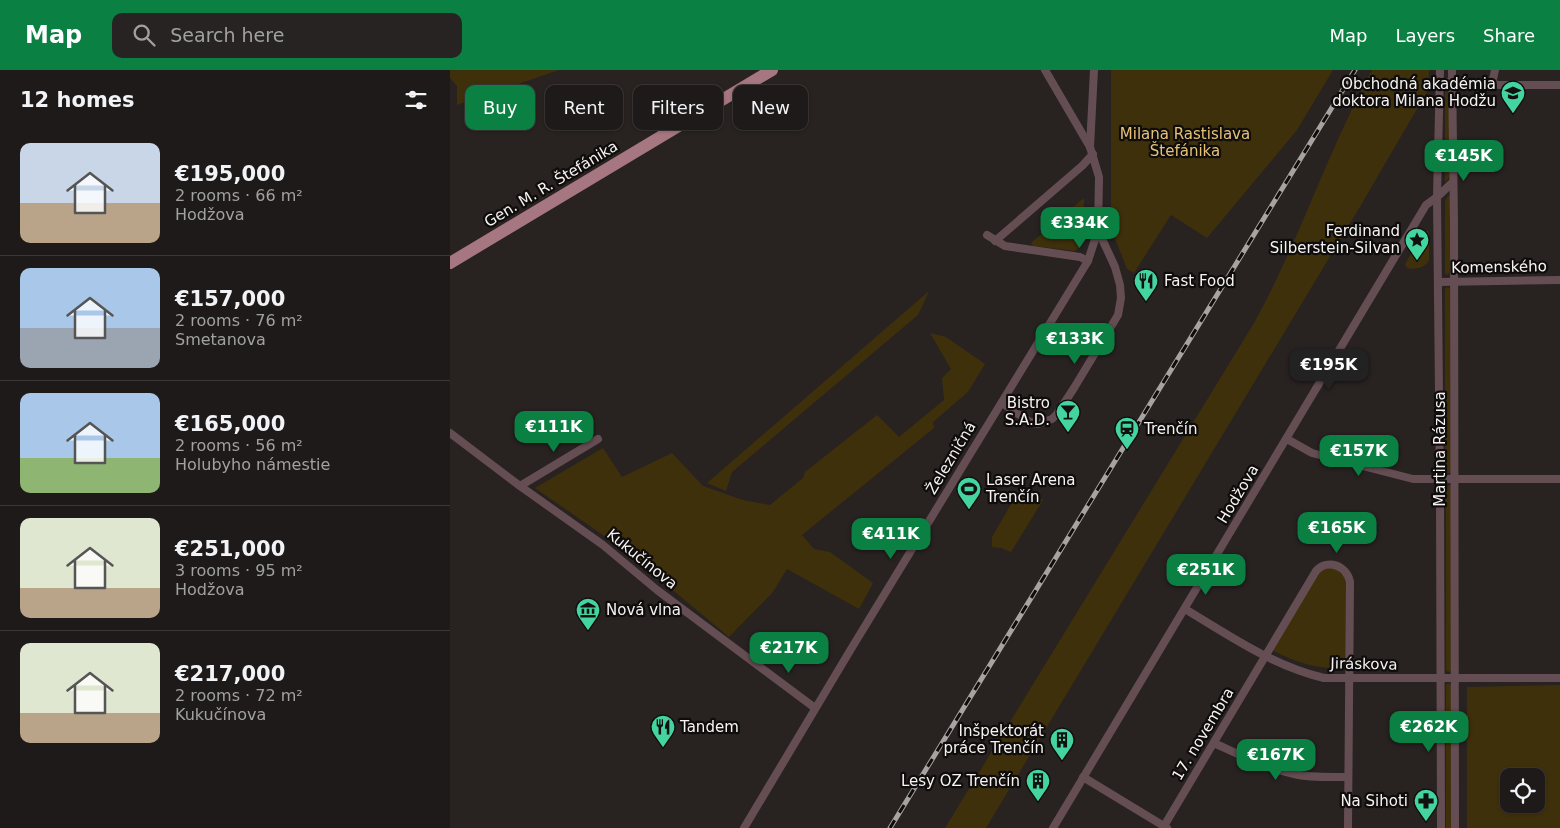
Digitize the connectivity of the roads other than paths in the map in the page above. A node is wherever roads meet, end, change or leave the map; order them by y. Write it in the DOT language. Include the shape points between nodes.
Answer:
graph roads {
  1 [pos="772,70"];
  2 [pos="1045,70"];
  3 [pos="1094,70"];
  4 [pos="1440,70"];
  5 [pos="1452,70"];
  6 [pos="1495,70"];
  7 [pos="1440,82"];
  8 [pos="1452,82"];
  9 [pos="1492,84"];
  10 [pos="1560,85"];
  11 [pos="1091,150"];
  12 [pos="1453,182"];
  13 [pos="1437,197"];
  14 [pos="1098,230"];
  15 [pos="987,235"];
  16 [pos="995,240"];
  17 [pos="1088,261"];
  18 [pos="450,263"];
  19 [pos="1560,280"];
  20 [pos="1453,281"];
  21 [pos="1439,282"];
  22 [pos="1002,403"];
  23 [pos="450,433"];
  24 [pos="598,439"];
  25 [pos="1287,439"];
  26 [pos="1454,478"];
  27 [pos="1440,479"];
  28 [pos="1560,479"];
  29 [pos="520,486"];
  30 [pos="1185,609"];
  31 [pos="1265,657"];
  32 [pos="1349,678"];
  33 [pos="1440,678"];
  34 [pos="1454,678"];
  35 [pos="1560,678"];
  36 [pos="815,708"];
  37 [pos="1214,744"];
  38 [pos="1083,777"];
  39 [pos="1348,777"];
  40 [pos="1166,827"];
  41 [pos="744,828"];
  42 [pos="1053,828"];
  43 [pos="1348,828"];
  44 [pos="1441,828"];
  45 [pos="1455,828"];
  1 -- 18 [label="main road, Gen. M. R. Štefánika"];
  2 -- 11 [label="street"];
  3 -- 11 [label="street"];
  4 -- 7 [label="street, Martina Rázusa"];
  5 -- 8 [label="street, Martina Rázusa"];
  6 -- 9 [label="street"];
  7 -- 8 [label="street"];
  7 -- 13 [label="street, Martina Rázusa"];
  8 -- 9 [label="street"];
  8 -- 12 [label="street, Martina Rázusa"];
  9 -- 10 [label="street"];
  11 -- 14 [label="street" via="1099,177"];
  11 -- 16 [label="street" via="1079,169"];
  12 -- 13 [label="street, Hodžova"];
  12 -- 20 [label="street, Martina Rázusa"];
  13 -- 21 [label="street, Martina Rázusa"];
  13 -- 25 [label="street, Hodžova" via="1426,205"];
  14 -- 17 [label="street, Železničná"];
  14 -- 22 [label="street" via="1120,285 1122,298 1118,316 1058,414 1038,424"];
  15 -- 16 [label="street"];
  16 -- 17 [label="street" via="1005,246 1080,257"];
  17 -- 22 [label="street, Železničná"];
  19 -- 20 [label="street, Komenského"];
  20 -- 21 [label="street, Komenského"];
  20 -- 26 [label="street, Martina Rázusa"];
  21 -- 27 [label="street, Martina Rázusa"];
  22 -- 36 [label="street, Železničná"];
  23 -- 29 [label="street, Kukučínova"];
  24 -- 29 [label="street"];
  25 -- 27 [label="street" via="1312,453 1346,462 1413,479"];
  25 -- 30 [label="street, Hodžova"];
  26 -- 27 [label="street"];
  26 -- 28 [label="street"];
  26 -- 34 [label="street, Martina Rázusa"];
  27 -- 33 [label="street, Martina Rázusa"];
  29 -- 36 [label="street, Kukučínova" via="603,545 657,590"];
  30 -- 31 [label="street, Jiráskova"];
  30 -- 38 [label="street, Hodžova"];
  31 -- 32 [label="street, Jiráskova" via="1324,678"];
  31 -- 32 [label="street, 17. novembra" via="1316,571 1331,564 1342,567 1350,582"];
  31 -- 37 [label="street, 17. novembra"];
  32 -- 33 [label="street, Jiráskova"];
  32 -- 39 [label="street, 17. novembra"];
  33 -- 34 [label="street, Jiráskova"];
  33 -- 44 [label="street, Martina Rázusa"];
  34 -- 35 [label="street, Jiráskova"];
  34 -- 45 [label="street, Martina Rázusa"];
  36 -- 41 [label="street, Železničná"];
  37 -- 39 [label="street" via="1281,771"];
  37 -- 40 [label="street, 17. novembra"];
  38 -- 40 [label="street"];
  38 -- 42 [label="street, Hodžova"];
  39 -- 43 [label="street, 17. novembra"];
}
